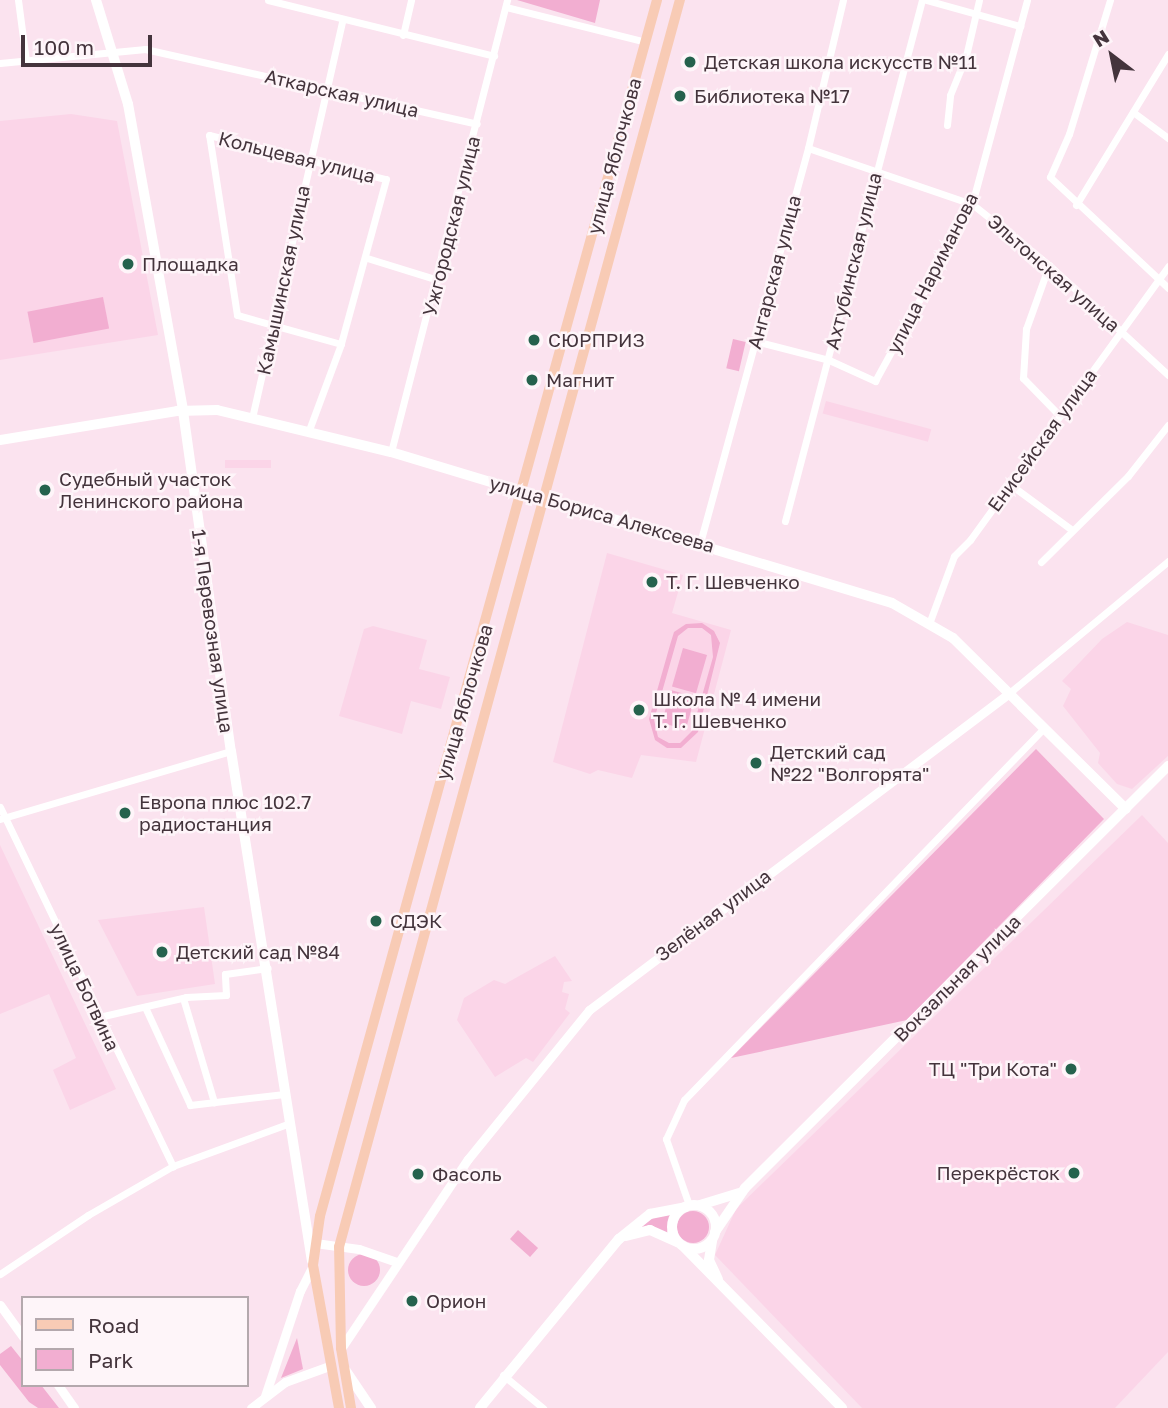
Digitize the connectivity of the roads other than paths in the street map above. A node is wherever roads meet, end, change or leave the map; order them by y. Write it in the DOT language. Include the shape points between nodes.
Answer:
graph roads {
  1 [pos="18,0"];
  2 [pos="96,0"];
  3 [pos="268,0"];
  4 [pos="411,0"];
  5 [pos="657,0"];
  6 [pos="680,0"];
  7 [pos="843,0"];
  8 [pos="924,0"];
  9 [pos="979,0"];
  10 [pos="1027,0"];
  11 [pos="1110,0"];
  12 [pos="507,3"];
  13 [pos="307,4"];
  14 [pos="975,14"];
  15 [pos="343,19"];
  16 [pos="1020,26"];
  17 [pos="403,35"];
  18 [pos="646,42"];
  19 [pos="114,52"];
  20 [pos="1168,54"];
  21 [pos="494,56"];
  22 [pos="26,61"];
  23 [pos="0,63"];
  24 [pos="327,90"];
  25 [pos="1133,112"];
  26 [pos="477,124"];
  27 [pos="947,125"];
  28 [pos="1168,138"];
  29 [pos="808,148"];
  30 [pos="310,160"];
  31 [pos="876,169"];
  32 [pos="972,204"];
  33 [pos="1076,205"];
  34 [pos="367,258"];
  35 [pos="1049,265"];
  36 [pos="1168,266"];
  37 [pos="438,279"];
  38 [pos="1158,279"];
  39 [pos="1168,288"];
  40 [pos="271,323"];
  41 [pos="1121,330"];
  42 [pos="755,341"];
  43 [pos="341,344"];
  44 [pos="829,360"];
  45 [pos="1168,375"];
  46 [pos="183,411"];
  47 [pos="1060,416"];
  48 [pos="252,418"];
  49 [pos="1168,425"];
  50 [pos="309,430"];
  51 [pos="0,440"];
  52 [pos="391,452"];
  53 [pos="1011,485"];
  54 [pos="523,491"];
  55 [pos="544,497"];
  56 [pos="785,521"];
  57 [pos="1072,530"];
  58 [pos="700,543"];
  59 [pos="1168,561"];
  60 [pos="1041,562"];
  61 [pos="930,621"];
  62 [pos="1008,694"];
  63 [pos="1042,730"];
  64 [pos="231,751"];
  65 [pos="1168,766"];
  66 [pos="0,807"];
  67 [pos="1126,809"];
  68 [pos="3,818"];
  69 [pos="268,968"];
  70 [pos="183,998"];
  71 [pos="145,1007"];
  72 [pos="99,1017"];
  73 [pos="284,1094"];
  74 [pos="214,1102"];
  75 [pos="288,1124"];
  76 [pos="173,1167"];
  77 [pos="745,1188"];
  78 [pos="691,1206"];
  79 [pos="714,1236"];
  80 [pos="619,1239"];
  81 [pos="315,1243"];
  82 [pos="681,1245"];
  83 [pos="339,1247"];
  84 [pos="396,1262"];
  85 [pos="313,1265"];
  86 [pos="0,1274"];
  87 [pos="722,1286"];
  88 [pos="0,1306"];
  89 [pos="21,1334"];
  90 [pos="341,1349"];
  91 [pos="329,1366"];
  92 [pos="344,1367"];
  93 [pos="503,1375"];
  94 [pos="59,1387"];
  95 [pos="265,1396"];
  96 [pos="74,1408"];
  97 [pos="251,1408"];
  98 [pos="338,1408"];
  99 [pos="351,1408"];
  100 [pos="372,1408"];
  101 [pos="480,1408"];
  102 [pos="543,1408"];
  103 [pos="842,1408"];
  1 -- 22 [label="street"];
  2 -- 19 [label="main road, 1-я Перевозная улица"];
  3 -- 13 [label="street"];
  4 -- 17 [label="street"];
  5 -- 18 [label="main road, улица Яблочкова"];
  6 -- 55 [label="main road, улица Яблочкова"];
  7 -- 29 [label="street, Ангарская улица"];
  8 -- 14 [label="street"];
  8 -- 31 [label="street, Ахтубинская улица"];
  9 -- 14 [label="street"];
  10 -- 16 [label="street, улица Нариманова"];
  11 -- 33 [label="street" via="1050,177"];
  12 -- 18 [label="street"];
  12 -- 21 [label="street, Ужгородская улица"];
  13 -- 15 [label="street"];
  14 -- 16 [label="street"];
  14 -- 27 [label="street" via="966,56 950,95"];
  15 -- 17 [label="street"];
  15 -- 24 [label="street, Камышинская улица"];
  16 -- 32 [label="street, улица Нариманова"];
  17 -- 21 [label="street"];
  18 -- 54 [label="main road, улица Яблочкова"];
  19 -- 22 [label="street, Аткарская улица"];
  19 -- 24 [label="street, Аткарская улица" via="145,49"];
  19 -- 46 [label="main road, 1-я Перевозная улица"];
  20 -- 25 [label="street"];
  21 -- 26 [label="street, Ужгородская улица"];
  22 -- 23 [label="street, Аткарская улица"];
  24 -- 26 [label="street, Аткарская улица"];
  24 -- 30 [label="street, Камышинская улица"];
  25 -- 28 [label="street"];
  25 -- 33 [label="street"];
  26 -- 37 [label="street, Ужгородская улица"];
  29 -- 31 [label="street, Эльтонская улица"];
  29 -- 42 [label="street, Ангарская улица"];
  30 -- 34 [label="street, Кольцевая улица" via="386,179"];
  30 -- 40 [label="street, Камышинская улица"];
  30 -- 40 [label="street, Кольцевая улица" via="209,135 234,308 237,315"];
  31 -- 32 [label="street, Эльтонская улица"];
  31 -- 44 [label="street, Ахтубинская улица"];
  32 -- 35 [label="street, Эльтонская улица"];
  32 -- 44 [label="street, улица Нариманова" via="875,381"];
  33 -- 38 [label="street"];
  34 -- 37 [label="street"];
  34 -- 43 [label="street, Кольцевая улица"];
  35 -- 41 [label="street, Эльтонская улица"];
  35 -- 47 [label="street" via="1026,330 1024,378"];
  36 -- 38 [label="street, Енисейская улица"];
  37 -- 52 [label="street, Ужгородская улица"];
  38 -- 39 [label="street"];
  38 -- 41 [label="street, Енисейская улица"];
  40 -- 43 [label="street, Кольцевая улица"];
  40 -- 48 [label="street, Камышинская улица"];
  41 -- 45 [label="street, Эльтонская улица"];
  41 -- 47 [label="street, Енисейская улица"];
  42 -- 44 [label="street"];
  42 -- 58 [label="street, Ангарская улица"];
  43 -- 50 [label="street"];
  44 -- 56 [label="street, Ахтубинская улица"];
  46 -- 48 [label="main road, улица Бориса Алексеева" via="217,410"];
  46 -- 51 [label="main road, улица Бориса Алексеева"];
  46 -- 64 [label="main road, 1-я Перевозная улица"];
  47 -- 53 [label="street, Енисейская улица"];
  48 -- 50 [label="main road, улица Бориса Алексеева"];
  49 -- 57 [label="street" via="1128,476"];
  50 -- 52 [label="main road, улица Бориса Алексеева"];
  52 -- 54 [label="main road, улица Бориса Алексеева"];
  53 -- 57 [label="street"];
  53 -- 61 [label="street, Енисейская улица" via="954,555"];
  54 -- 55 [label="main road, улица Бориса Алексеева"];
  54 -- 81 [label="main road, улица Яблочкова"];
  55 -- 58 [label="main road, улица Бориса Алексеева"];
  55 -- 83 [label="main road, улица Яблочкова"];
  57 -- 60 [label="street"];
  58 -- 61 [label="main road, улица Бориса Алексеева" via="892,603"];
  59 -- 62 [label="street, Зелёная улица"];
  61 -- 62 [label="main road, улица Бориса Алексеева" via="976,658"];
  62 -- 63 [label="main road, улица Бориса Алексеева"];
  62 -- 84 [label="street, Зелёная улица" via="601,999 568,1031 468,1159"];
  63 -- 67 [label="main road, улица Бориса Алексеева"];
  63 -- 78 [label="street" via="684,1101 666,1139"];
  64 -- 68 [label="street"];
  64 -- 69 [label="main road, 1-я Перевозная улица"];
  65 -- 67 [label="main road, Вокзальная улица"];
  66 -- 68 [label="street, улица Ботвина"];
  67 -- 77 [label="main road, Вокзальная улица"];
  68 -- 72 [label="street, улица Ботвина"];
  69 -- 70 [label="street" via="225,974 226,995"];
  69 -- 73 [label="main road, 1-я Перевозная улица"];
  70 -- 71 [label="street"];
  70 -- 74 [label="street"];
  71 -- 72 [label="street"];
  71 -- 74 [label="street" via="190,1105"];
  72 -- 76 [label="street, улица Ботвина"];
  73 -- 74 [label="street"];
  73 -- 75 [label="main road, 1-я Перевозная улица"];
  75 -- 76 [label="street"];
  75 -- 85 [label="main road, 1-я Перевозная улица"];
  76 -- 86 [label="street" via="88,1215"];
  77 -- 78 [label="main road, Вокзальная улица" via="727,1199"];
  77 -- 79 [label="main road, Вокзальная улица"];
  78 -- 79 [label="main road" via="711,1213"];
  78 -- 80 [label="main road, Вокзальная улица" via="650,1214"];
  78 -- 82 [label="main road" via="672,1223"];
  79 -- 82 [label="main road" via="697,1249"];
  79 -- 87 [label="main road" via="709,1261"];
  80 -- 82 [label="main road" via="650,1230"];
  80 -- 93 [label="main road, Вокзальная улица"];
  81 -- 83 [label="street"];
  81 -- 85 [label="main road, улица Яблочкова"];
  82 -- 87 [label="main road"];
  83 -- 84 [label="street"];
  83 -- 90 [label="main road, улица Яблочкова"];
  84 -- 90 [label="street, Зелёная улица"];
  85 -- 91 [label="main road, улица Яблочкова"];
  85 -- 95 [label="street"];
  87 -- 103 [label="main road"];
  88 -- 89 [label="street"];
  90 -- 92 [label="main road, улица Яблочкова"];
  91 -- 95 [label="street" via="285,1382"];
  91 -- 98 [label="main road, улица Яблочкова"];
  92 -- 99 [label="main road, улица Яблочкова"];
  92 -- 100 [label="main road"];
  93 -- 101 [label="main road, Вокзальная улица"];
  93 -- 102 [label="street"];
  94 -- 96 [label="street"];
  95 -- 97 [label="street"];
}
